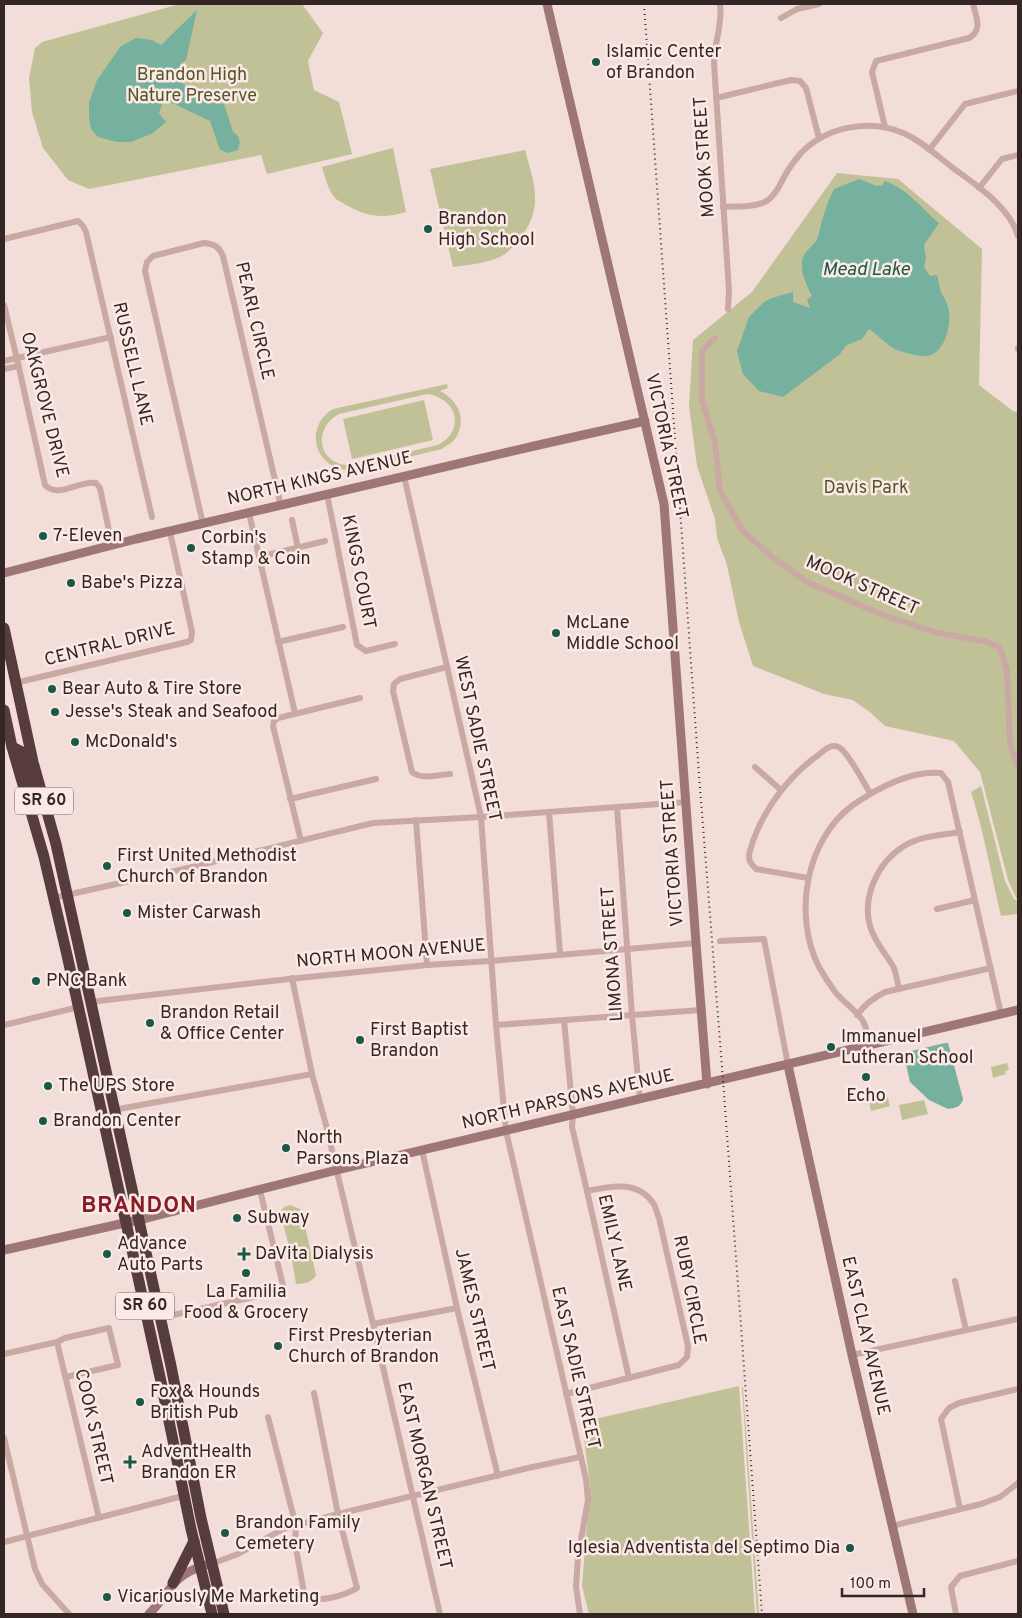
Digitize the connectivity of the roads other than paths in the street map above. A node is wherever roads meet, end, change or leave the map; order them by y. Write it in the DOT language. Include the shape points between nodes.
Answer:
graph roads {
  1 [pos="547,4"];
  2 [pos="720,4"];
  3 [pos="819,4"];
  4 [pos="973,4"];
  5 [pos="781,18"];
  6 [pos="1018,91"];
  7 [pos="716,98"];
  8 [pos="885,126"];
  9 [pos="819,138"];
  10 [pos="929,150"];
  11 [pos="1018,155"];
  12 [pos="979,188"];
  13 [pos="724,207"];
  14 [pos="1018,232"];
  15 [pos="4,239"];
  16 [pos="4,305"];
  17 [pos="728,309"];
  18 [pos="111,337"];
  19 [pos="715,338"];
  20 [pos="4,361"];
  21 [pos="18,362"];
  22 [pos="4,369"];
  23 [pos="645,421"];
  24 [pos="404,476"];
  25 [pos="327,494"];
  26 [pos="281,506"];
  27 [pos="248,513"];
  28 [pos="152,517"];
  29 [pos="292,520"];
  30 [pos="203,524"];
  31 [pos="170,532"];
  32 [pos="325,541"];
  33 [pos="112,545"];
  34 [pos="298,548"];
  35 [pos="258,557"];
  36 [pos="4,573"];
  37 [pos="343,627"];
  38 [pos="4,628"];
  39 [pos="278,642"];
  40 [pos="395,644"];
  41 [pos="446,666"];
  42 [pos="15,683"];
  43 [pos="360,698"];
  44 [pos="4,710"];
  45 [pos="294,713"];
  46 [pos="12,747"];
  47 [pos="1018,766"];
  48 [pos="754,767"];
  49 [pos="450,774"];
  50 [pos="376,779"];
  51 [pos="781,790"];
  52 [pos="870,793"];
  53 [pos="42,795"];
  54 [pos="290,799"];
  55 [pos="686,802"];
  56 [pos="617,807"];
  57 [pos="549,812"];
  58 [pos="481,817"];
  59 [pos="416,820"];
  60 [pos="960,832"];
  61 [pos="301,841"];
  62 [pos="808,878"];
  63 [pos="66,896"];
  64 [pos="53,898"];
  65 [pos="975,900"];
  66 [pos="937,909"];
  67 [pos="696,942"];
  68 [pos="720,942"];
  69 [pos="628,948"];
  70 [pos="560,954"];
  71 [pos="491,961"];
  72 [pos="69,964"];
  73 [pos="427,965"];
  74 [pos="991,968"];
  75 [pos="292,978"];
  76 [pos="899,988"];
  77 [pos="90,1003"];
  78 [pos="79,1007"];
  79 [pos="701,1010"];
  80 [pos="1018,1010"];
  81 [pos="857,1014"];
  82 [pos="1001,1014"];
  83 [pos="632,1015"];
  84 [pos="564,1020"];
  85 [pos="4,1025"];
  86 [pos="496,1025"];
  87 [pos="98,1040"];
  88 [pos="870,1046"];
  89 [pos="788,1065"];
  90 [pos="312,1074"];
  91 [pos="707,1084"];
  92 [pos="640,1100"];
  93 [pos="108,1111"];
  94 [pos="573,1115"];
  95 [pos="506,1131"];
  96 [pos="422,1150"];
  97 [pos="337,1170"];
  98 [pos="260,1190"];
  99 [pos="587,1191"];
  100 [pos="138,1219"];
  101 [pos="125,1222"];
  102 [pos="4,1250"];
  103 [pos="955,1281"];
  104 [pos="457,1308"];
  105 [pos="160,1318"];
  106 [pos="1018,1319"];
  107 [pos="374,1324"];
  108 [pos="966,1330"];
  109 [pos="57,1342"];
  110 [pos="4,1354"];
  111 [pos="852,1354"];
  112 [pos="66,1377"];
  113 [pos="629,1378"];
  114 [pos="1018,1389"];
  115 [pos="314,1393"];
  116 [pos="566,1394"];
  117 [pos="268,1416"];
  118 [pos="4,1438"];
  119 [pos="580,1457"];
  120 [pos="498,1476"];
  121 [pos="1018,1483"];
  122 [pos="190,1494"];
  123 [pos="414,1496"];
  124 [pos="960,1509"];
  125 [pos="338,1514"];
  126 [pos="99,1518"];
  127 [pos="296,1526"];
  128 [pos="892,1526"];
  129 [pos="26,1536"];
  130 [pos="194,1541"];
  131 [pos="4,1542"];
  132 [pos="1018,1562"];
  133 [pos="206,1565"];
  134 [pos="174,1583"];
  135 [pos="955,1611"];
  136 [pos="69,1614"];
  137 [pos="149,1614"];
  138 [pos="212,1614"];
  139 [pos="224,1614"];
  140 [pos="440,1614"];
  141 [pos="580,1614"];
  142 [pos="913,1614"];
  1 -- 23 [label="street, VICTORIA STREET"];
  2 -- 7 [label="street, MOOK STREET" via="722,13 714,53"];
  3 -- 5 [label="street" via="797,9"];
  4 -- 8 [label="street" via="978,28 974,36 874,64 872,72"];
  6 -- 10 [label="street" via="965,104"];
  7 -- 9 [label="street" via="791,80 800,81 806,88"];
  7 -- 13 [label="street, MOOK STREET"];
  8 -- 9 [label="street" via="848,127"];
  8 -- 10 [label="street" via="902,132"];
  9 -- 13 [label="street" via="794,162 769,200"];
  10 -- 12 [label="street"];
  11 -- 12 [label="street" via="1002,159"];
  12 -- 14 [label="street" via="1002,208"];
  13 -- 17 [label="street, MOOK STREET" via="730,291"];
  15 -- 18 [label="street, RUSSELL LANE" via="78,221 86,232"];
  16 -- 21 [label="street, OAKGROVE DRIVE"];
  18 -- 21 [label="street"];
  18 -- 28 [label="street, RUSSELL LANE"];
  19 -- 47 [label="street, MOOK STREET" via="702,351 702,399 715,444 720,491 743,530 806,582 882,615 1000,648 1007,670 1010,744"];
  20 -- 21 [label="street"];
  21 -- 22 [label="street"];
  21 -- 33 [label="street, OAKGROVE DRIVE" via="44,485 55,491 96,483 100,488"];
  23 -- 24 [label="street, NORTH KINGS AVENUE"];
  23 -- 55 [label="street, VICTORIA STREET" via="666,516"];
  24 -- 25 [label="street, NORTH KINGS AVENUE"];
  24 -- 41 [label="street, WEST SADIE STREET"];
  25 -- 26 [label="street, NORTH KINGS AVENUE"];
  25 -- 40 [label="street, KINGS COURT" via="357,645 366,651"];
  26 -- 27 [label="street, NORTH KINGS AVENUE"];
  26 -- 30 [label="street, PEARL CIRCLE" via="223,256 219,247 204,243 153,256 144,271"];
  27 -- 30 [label="street, NORTH KINGS AVENUE"];
  27 -- 35 [label="street"];
  29 -- 34 [label="street"];
  30 -- 31 [label="street, NORTH KINGS AVENUE"];
  31 -- 33 [label="street, NORTH KINGS AVENUE"];
  31 -- 42 [label="street, CENTRAL DRIVE" via="192,632 190,640"];
  32 -- 34 [label="street"];
  33 -- 36 [label="street, NORTH KINGS AVENUE"];
  34 -- 35 [label="street"];
  35 -- 39 [label="street"];
  37 -- 39 [label="street"];
  38 -- 42 [label="highway, SR 60"];
  39 -- 45 [label="street"];
  41 -- 49 [label="street" via="400,679 394,684 393,691 412,772 423,777"];
  41 -- 58 [label="street, WEST SADIE STREET"];
  42 -- 53 [label="highway, SR 60"];
  43 -- 45 [label="street"];
  44 -- 46 [label="highway, SR 60"];
  45 -- 54 [label="street" via="278,718 273,726"];
  46 -- 53 [label="highway" via="22,752 33,789"];
  46 -- 64 [label="highway, SR 60"];
  48 -- 51 [label="street"];
  50 -- 54 [label="street"];
  51 -- 52 [label="street" via="808,762 834,746 841,748"];
  51 -- 62 [label="street" via="757,832 749,856 750,864 756,869"];
  52 -- 60 [label="street" via="908,777 941,773 948,782"];
  52 -- 62 [label="street" via="848,809 830,829"];
  53 -- 63 [label="highway, SR 60"];
  54 -- 61 [label="street"];
  55 -- 56 [label="street"];
  55 -- 67 [label="street, VICTORIA STREET"];
  56 -- 57 [label="street"];
  56 -- 69 [label="street, LIMONA STREET"];
  57 -- 58 [label="street"];
  57 -- 70 [label="street"];
  58 -- 59 [label="street"];
  58 -- 71 [label="street, WEST SADIE STREET"];
  59 -- 61 [label="street" via="372,823"];
  59 -- 73 [label="street"];
  60 -- 65 [label="street"];
  60 -- 76 [label="street" via="923,838 904,846 885,862 873,883 868,904 870,925 894,968"];
  61 -- 63 [label="street"];
  62 -- 81 [label="street" via="806,916 813,953 830,985"];
  63 -- 64 [label="street"];
  63 -- 77 [label="highway, SR 60"];
  64 -- 72 [label="highway, SR 60"];
  65 -- 66 [label="street"];
  65 -- 74 [label="street"];
  67 -- 69 [label="street, NORTH MOON AVENUE"];
  67 -- 79 [label="street, VICTORIA STREET"];
  68 -- 89 [label="street" via="764,939"];
  69 -- 70 [label="street, NORTH MOON AVENUE"];
  69 -- 83 [label="street, LIMONA STREET"];
  70 -- 71 [label="street, NORTH MOON AVENUE"];
  71 -- 73 [label="street, NORTH MOON AVENUE"];
  71 -- 86 [label="street, WEST SADIE STREET"];
  72 -- 77 [label="highway" via="76,967 82,996"];
  72 -- 78 [label="highway, SR 60"];
  73 -- 75 [label="street, NORTH MOON AVENUE"];
  74 -- 76 [label="street"];
  74 -- 82 [label="street"];
  75 -- 77 [label="street, NORTH MOON AVENUE"];
  75 -- 90 [label="street, EAST MORGAN STREET"];
  76 -- 81 [label="street" via="875,997"];
  77 -- 87 [label="highway, SR 60"];
  78 -- 85 [label="street"];
  78 -- 87 [label="highway" via="86,1011 92,1036"];
  78 -- 93 [label="highway, SR 60"];
  79 -- 83 [label="street"];
  79 -- 91 [label="street, VICTORIA STREET"];
  80 -- 82 [label="street, NORTH PARSONS AVENUE"];
  81 -- 88 [label="street" via="865,1024"];
  82 -- 88 [label="street, NORTH PARSONS AVENUE"];
  83 -- 84 [label="street"];
  83 -- 92 [label="street, LIMONA STREET"];
  84 -- 86 [label="street"];
  84 -- 94 [label="street, EMILY LANE"];
  86 -- 95 [label="street, WEST SADIE STREET"];
  87 -- 93 [label="highway, SR 60"];
  88 -- 89 [label="street, NORTH PARSONS AVENUE"];
  89 -- 91 [label="street, NORTH PARSONS AVENUE"];
  89 -- 111 [label="street, EAST CLAY AVENUE"];
  90 -- 93 [label="street"];
  90 -- 97 [label="street, EAST MORGAN STREET"];
  91 -- 92 [label="street, NORTH PARSONS AVENUE"];
  92 -- 94 [label="street, NORTH PARSONS AVENUE"];
  93 -- 100 [label="highway, SR 60"];
  93 -- 101 [label="highway, SR 60"];
  94 -- 95 [label="street, NORTH PARSONS AVENUE"];
  94 -- 99 [label="street, EMILY LANE" via="572,1127"];
  95 -- 96 [label="street, NORTH PARSONS AVENUE"];
  95 -- 116 [label="street, EAST SADIE STREET"];
  96 -- 97 [label="street, NORTH PARSONS AVENUE"];
  96 -- 104 [label="street, JAMES STREET"];
  97 -- 98 [label="street, NORTH PARSONS AVENUE"];
  97 -- 107 [label="street, EAST MORGAN STREET"];
  98 -- 100 [label="street, NORTH PARSONS AVENUE"];
  98 -- 105 [label="street" via="284,1290"];
  99 -- 113 [label="street, EMILY LANE"];
  99 -- 113 [label="street, RUBY CIRCLE" via="626,1186 642,1192 653,1204 686,1337 687,1357 679,1365"];
  100 -- 101 [label="street, NORTH PARSONS AVENUE"];
  100 -- 105 [label="highway, SR 60"];
  101 -- 102 [label="street, NORTH PARSONS AVENUE"];
  101 -- 122 [label="highway, SR 60"];
  103 -- 108 [label="street"];
  104 -- 107 [label="street"];
  104 -- 120 [label="street, JAMES STREET"];
  105 -- 122 [label="highway, SR 60" via="180,1406"];
  106 -- 108 [label="street"];
  107 -- 123 [label="street, EAST MORGAN STREET"];
  108 -- 111 [label="street"];
  109 -- 110 [label="street"];
  109 -- 112 [label="street, COOK STREET"];
  109 -- 112 [label="street" via="109,1328 118,1365"];
  111 -- 128 [label="street, EAST CLAY AVENUE"];
  112 -- 126 [label="street, COOK STREET"];
  113 -- 116 [label="street, RUBY CIRCLE"];
  114 -- 124 [label="street" via="959,1403 949,1408 941,1420"];
  115 -- 125 [label="street"];
  116 -- 119 [label="street, EAST SADIE STREET"];
  117 -- 127 [label="street"];
  118 -- 129 [label="street"];
  119 -- 120 [label="street"];
  119 -- 141 [label="street, EAST SADIE STREET" via="588,1500 578,1557 576,1587"];
  120 -- 123 [label="street"];
  121 -- 124 [label="street" via="1000,1497"];
  122 -- 126 [label="street"];
  122 -- 130 [label="highway, SR 60"];
  122 -- 133 [label="highway, SR 60"];
  123 -- 125 [label="street"];
  123 -- 140 [label="street, EAST MORGAN STREET"];
  124 -- 128 [label="street"];
  125 -- 127 [label="street"];
  125 -- 127 [label="street" via="357,1588 350,1592 315,1600 306,1598 295,1543"];
  126 -- 129 [label="street"];
  127 -- 133 [label="street" via="283,1529 238,1554"];
  128 -- 142 [label="street, EAST CLAY AVENUE"];
  129 -- 131 [label="street"];
  129 -- 136 [label="street" via="42,1584"];
  130 -- 133 [label="highway, SR 60"];
  130 -- 134 [label="highway"];
  132 -- 135 [label="street" via="960,1576 951,1587"];
  133 -- 134 [label="street" via="184,1573"];
  133 -- 138 [label="highway, SR 60"];
  133 -- 139 [label="highway, SR 60"];
  134 -- 137 [label="street"];
}
